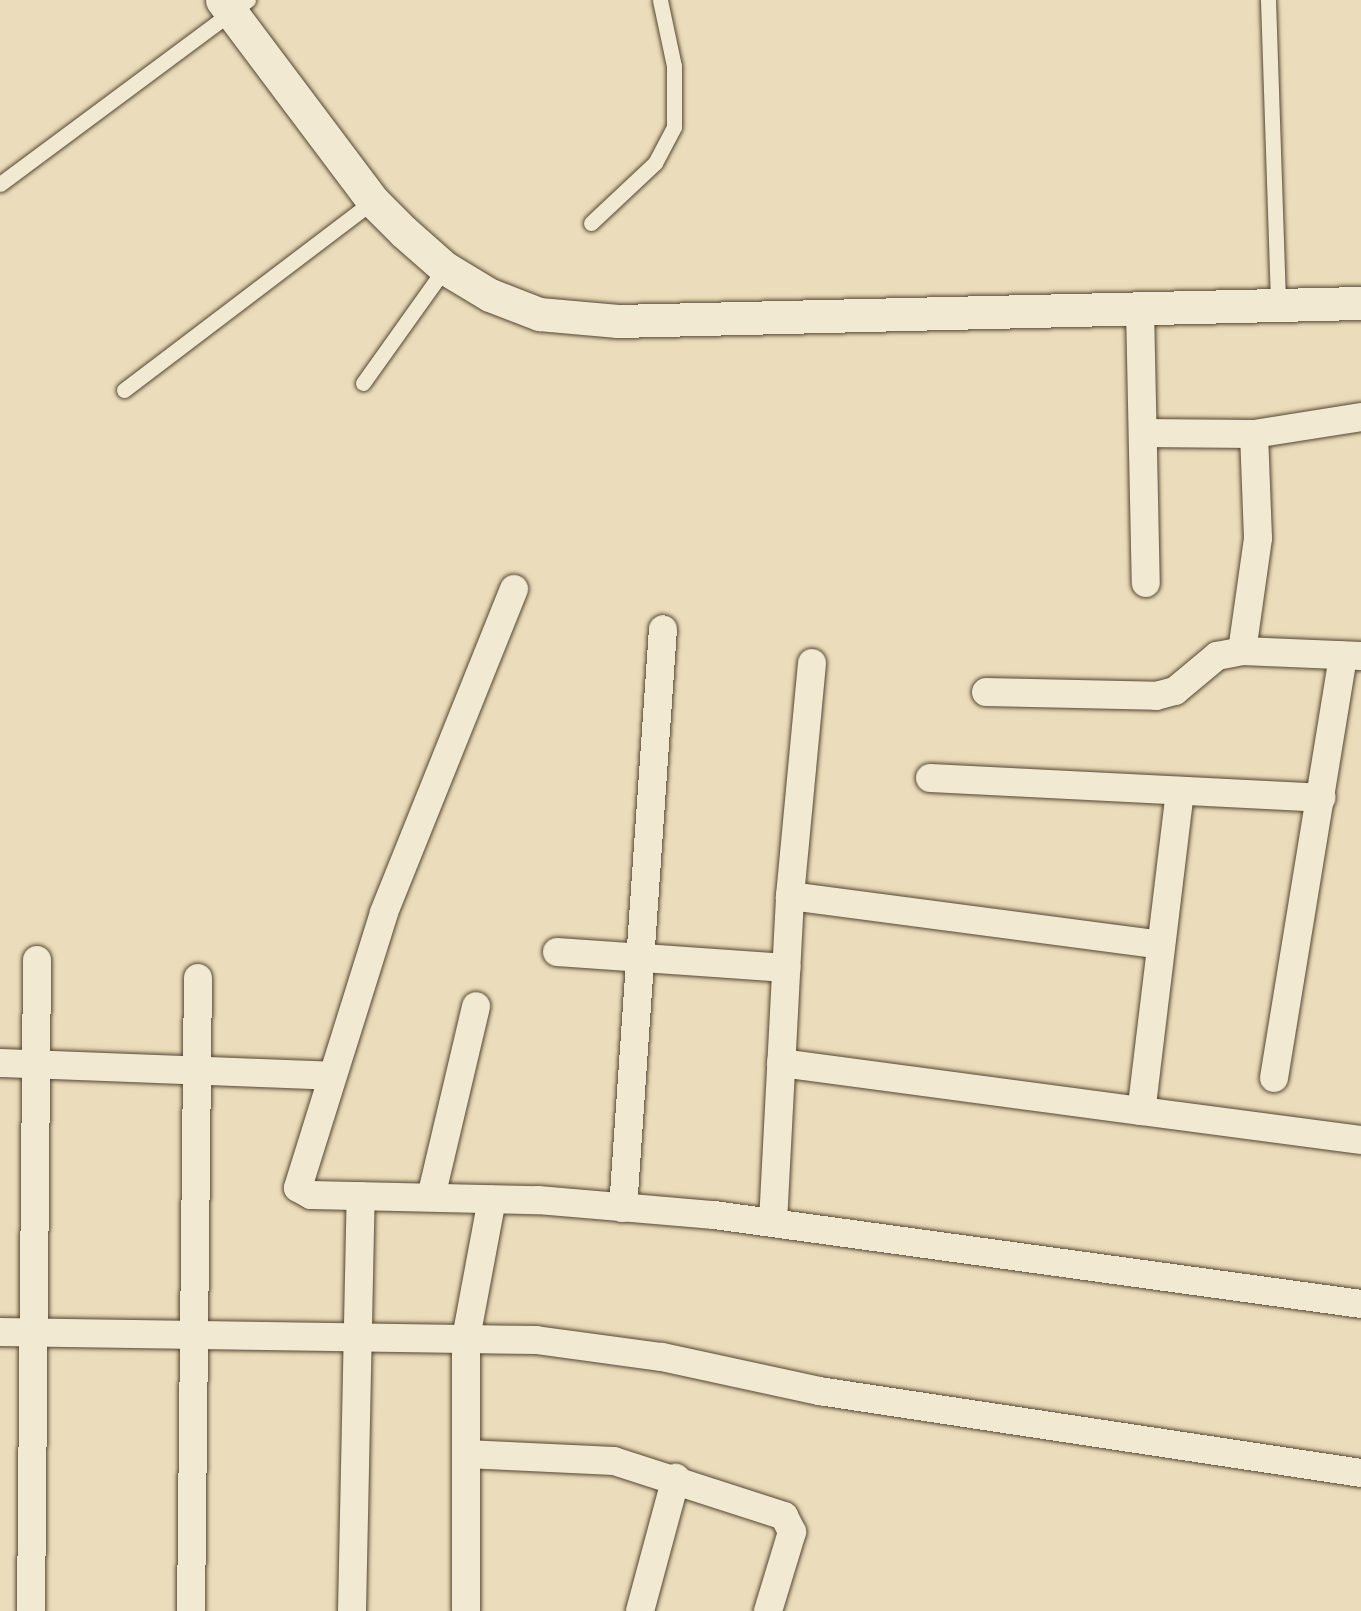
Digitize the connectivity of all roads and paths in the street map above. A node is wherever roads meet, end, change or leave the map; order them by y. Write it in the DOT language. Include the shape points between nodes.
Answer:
graph roads {
  1 [pos="660,0"];
  2 [pos="1268,0"];
  3 [pos="234,4"];
  4 [pos="0,184"];
  5 [pos="373,201"];
  6 [pos="591,223"];
  7 [pos="445,268"];
  8 [pos="1361,303"];
  9 [pos="1278,307"];
  10 [pos="1140,308"];
  11 [pos="363,383"];
  12 [pos="124,390"];
  13 [pos="1361,417"];
  14 [pos="1143,433"];
  15 [pos="1254,434"];
  16 [pos="1146,583"];
  17 [pos="514,589"];
  18 [pos="663,629"];
  19 [pos="1242,651"];
  20 [pos="1352,656"];
  21 [pos="812,663"];
  22 [pos="986,692"];
  23 [pos="930,778"];
  24 [pos="1180,791"];
  25 [pos="1321,798"];
  26 [pos="790,896"];
  27 [pos="1161,945"];
  28 [pos="557,952"];
  29 [pos="639,956"];
  30 [pos="37,960"];
  31 [pos="786,968"];
  32 [pos="198,978"];
  33 [pos="477,1006"];
  34 [pos="0,1063"];
  35 [pos="781,1063"];
  36 [pos="39,1065"];
  37 [pos="199,1070"];
  38 [pos="331,1076"];
  39 [pos="1274,1078"];
  40 [pos="1141,1111"];
  41 [pos="1361,1140"];
  42 [pos="361,1196"];
  43 [pos="431,1197"];
  44 [pos="492,1199"];
  45 [pos="623,1208"];
  46 [pos="773,1222"];
  47 [pos="1361,1304"];
  48 [pos="0,1332"];
  49 [pos="33,1332"];
  50 [pos="196,1333"];
  51 [pos="361,1334"];
  52 [pos="466,1338"];
  53 [pos="466,1454"];
  54 [pos="1361,1473"];
  55 [pos="676,1478"];
  56 [pos="31,1611"];
  57 [pos="191,1611"];
  58 [pos="352,1611"];
  59 [pos="466,1611"];
  60 [pos="640,1611"];
  61 [pos="768,1611"];
  1 -- 6 [label="lane" via="674,66 674,127 655,163"];
  2 -- 9 [label="lane"];
  3 -- 4 [label="lane"];
  3 -- 5 [label="street"];
  5 -- 7 [label="street"];
  5 -- 12 [label="lane"];
  7 -- 10 [label="street" via="490,296 576,320"];
  7 -- 11 [label="lane"];
  8 -- 9 [label="street"];
  9 -- 10 [label="street"];
  10 -- 14 [label="street"];
  13 -- 15 [label="street"];
  14 -- 15 [label="street"];
  14 -- 16 [label="street"];
  15 -- 19 [label="street" via="1257,538"];
  17 -- 38 [label="street" via="384,913"];
  18 -- 29 [label="street"];
  19 -- 20 [label="street"];
  19 -- 22 [label="street" via="1217,656 1175,691 1156,696"];
  20 -- 25 [label="street"];
  21 -- 26 [label="street"];
  23 -- 24 [label="street"];
  24 -- 25 [label="street"];
  24 -- 27 [label="street"];
  25 -- 39 [label="street"];
  26 -- 27 [label="street"];
  26 -- 31 [label="street"];
  27 -- 40 [label="street"];
  28 -- 29 [label="street"];
  29 -- 31 [label="street"];
  29 -- 45 [label="street"];
  30 -- 36 [label="street"];
  31 -- 35 [label="street"];
  32 -- 37 [label="street"];
  33 -- 43 [label="street"];
  34 -- 36 [label="street"];
  35 -- 40 [label="street"];
  35 -- 46 [label="street"];
  36 -- 37 [label="street"];
  36 -- 49 [label="street"];
  37 -- 38 [label="street"];
  37 -- 50 [label="street"];
  38 -- 42 [label="street" via="298,1188 311,1195"];
  40 -- 41 [label="street"];
  42 -- 43 [label="street"];
  42 -- 51 [label="street"];
  43 -- 44 [label="street"];
  44 -- 45 [label="street"];
  44 -- 52 [label="street"];
  45 -- 46 [label="street"];
  46 -- 47 [label="street"];
  48 -- 49 [label="street"];
  49 -- 50 [label="street"];
  49 -- 56 [label="street"];
  50 -- 51 [label="street"];
  50 -- 57 [label="street"];
  51 -- 52 [label="street"];
  51 -- 58 [label="street"];
  52 -- 53 [label="street"];
  52 -- 54 [label="street" via="536,1340 662,1357 819,1391"];
  53 -- 55 [label="street" via="614,1461"];
  53 -- 59 [label="street"];
  55 -- 60 [label="street"];
  55 -- 61 [label="street" via="790,1523 790,1543"];
}
